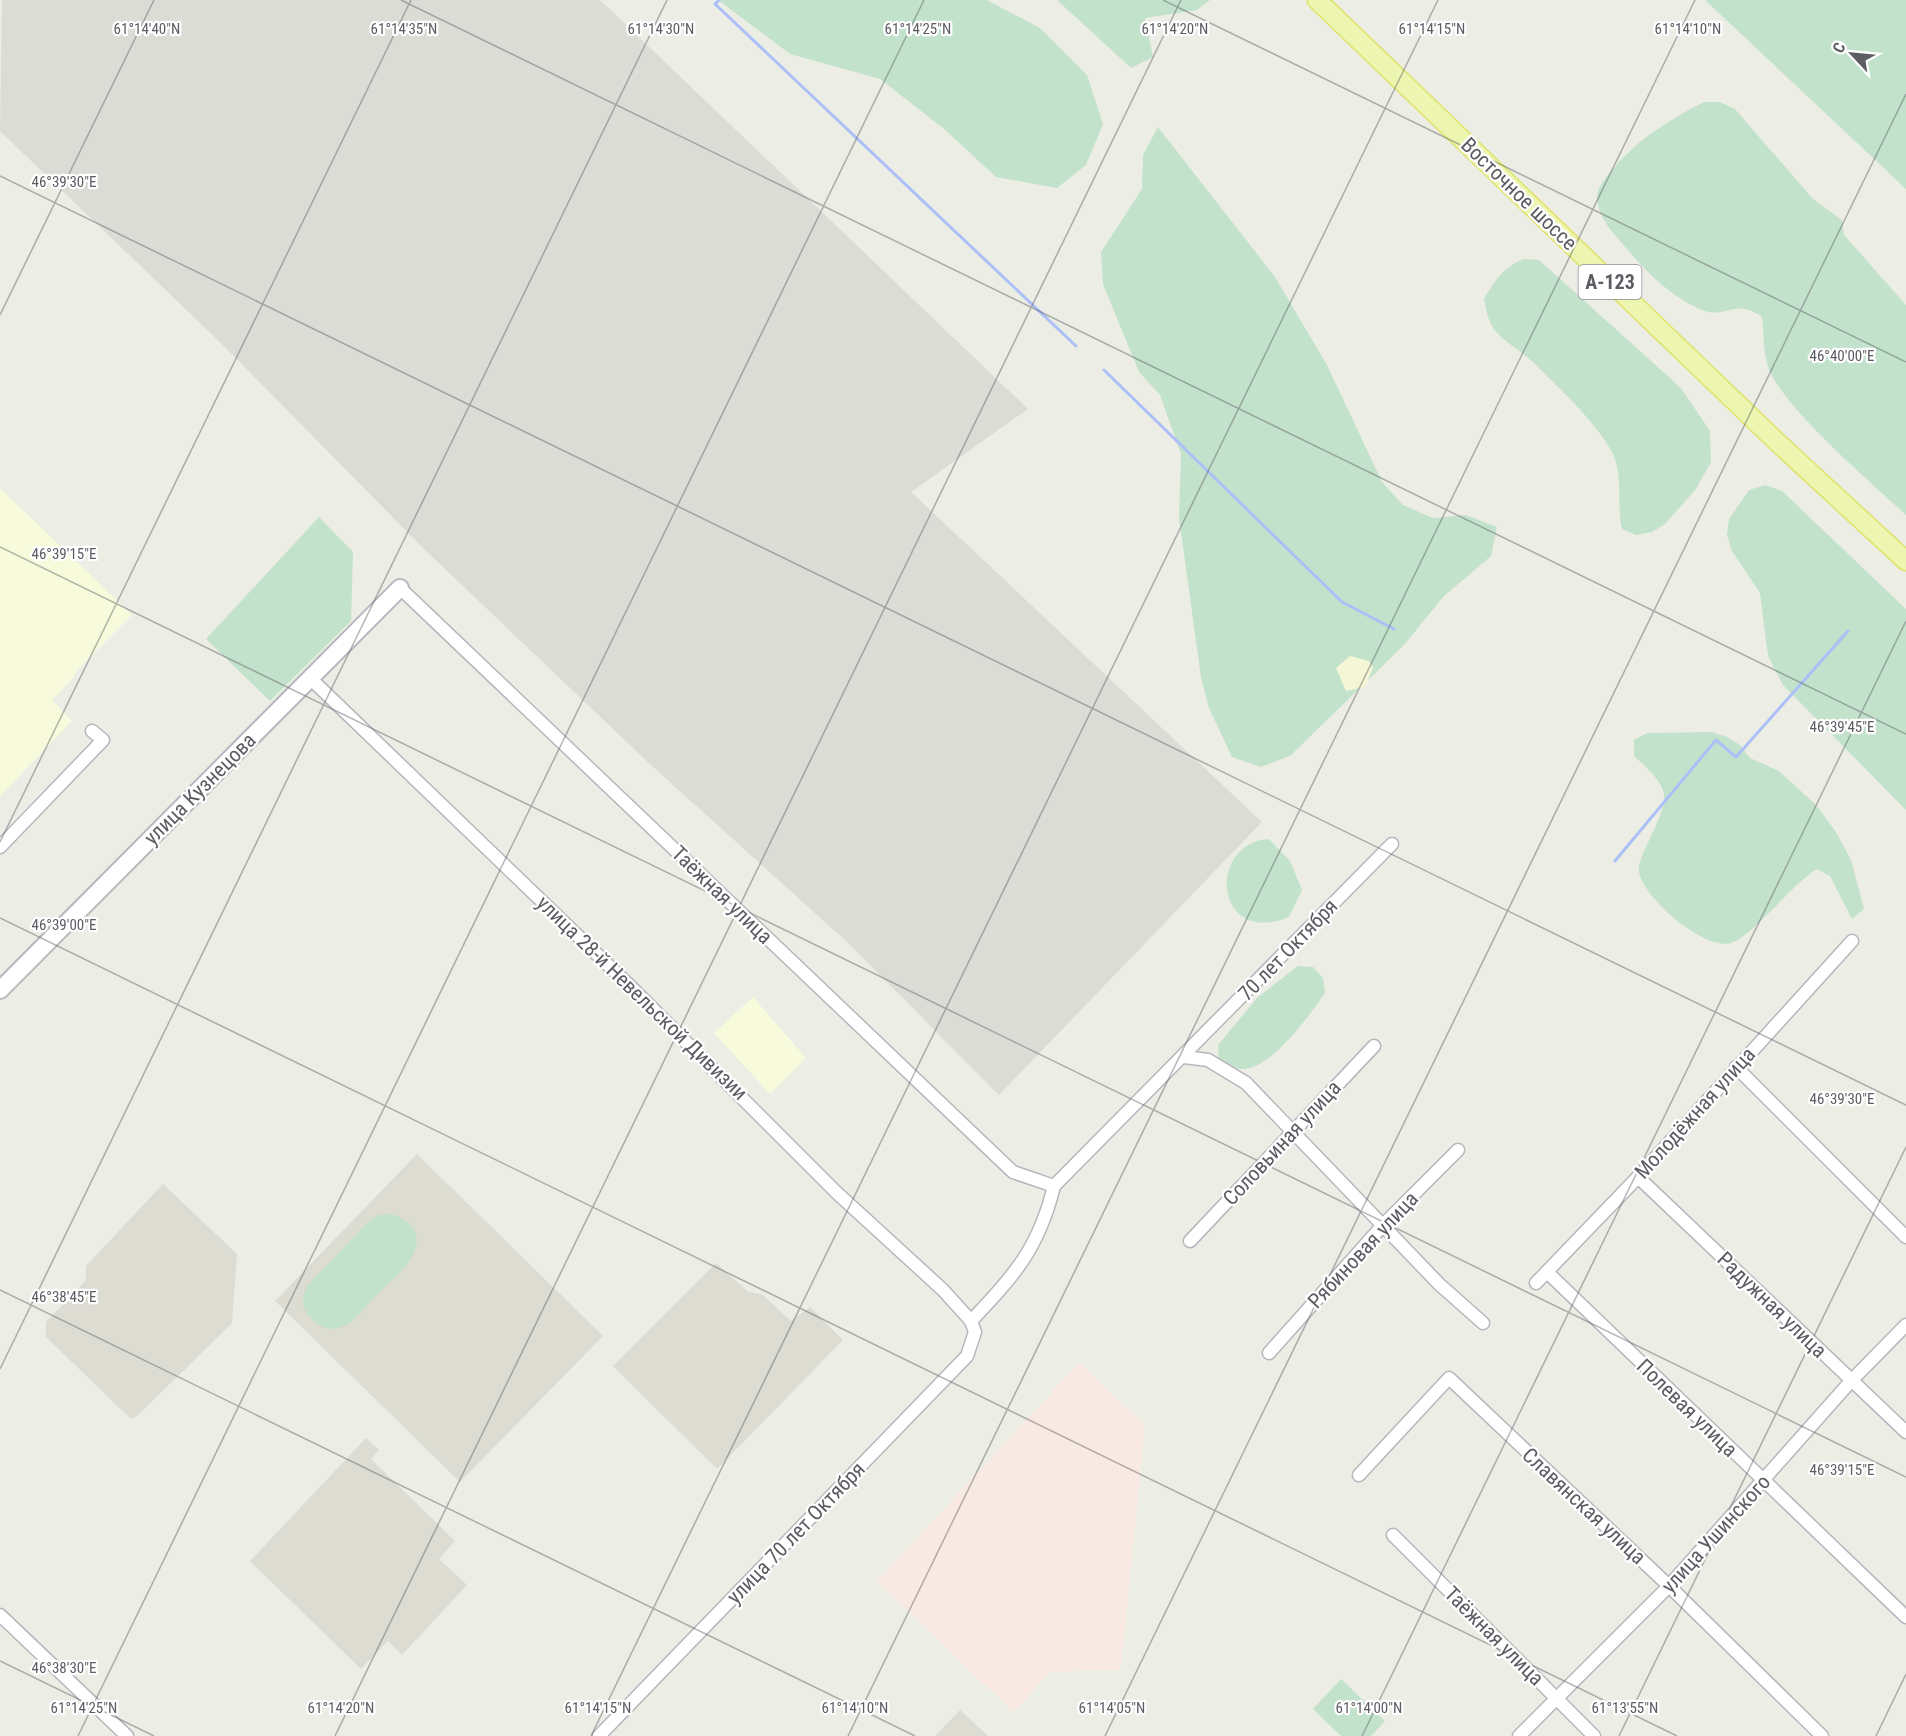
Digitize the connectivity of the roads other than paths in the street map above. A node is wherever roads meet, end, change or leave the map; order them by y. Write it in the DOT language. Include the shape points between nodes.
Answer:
graph roads {
  1 [pos="1317,0"];
  2 [pos="1906,561"];
  3 [pos="400,588"];
  4 [pos="310,679"];
  5 [pos="92,731"];
  6 [pos="1392,844"];
  7 [pos="0,847"];
  8 [pos="1852,941"];
  9 [pos="0,990"];
  10 [pos="1374,1046"];
  11 [pos="1184,1057"];
  12 [pos="1736,1067"];
  13 [pos="1291,1132"];
  14 [pos="1458,1150"];
  15 [pos="1638,1177"];
  16 [pos="1054,1186"];
  17 [pos="1383,1226"];
  18 [pos="1906,1237"];
  19 [pos="1190,1241"];
  20 [pos="1547,1272"];
  21 [pos="1536,1283"];
  22 [pos="971,1321"];
  23 [pos="1483,1323"];
  24 [pos="1906,1325"];
  25 [pos="1269,1353"];
  26 [pos="1851,1381"];
  27 [pos="1906,1432"];
  28 [pos="1359,1475"];
  29 [pos="1764,1482"];
  30 [pos="1393,1535"];
  31 [pos="1669,1587"];
  32 [pos="0,1615"];
  33 [pos="1906,1617"];
  34 [pos="1557,1699"];
  35 [pos="127,1736"];
  36 [pos="599,1736"];
  37 [pos="1519,1736"];
  38 [pos="1594,1736"];
  39 [pos="1822,1736"];
  1 -- 2 [label="main road, Восточное шоссе / А-123"];
  3 -- 4 [label="street, улица Кузнецова"];
  3 -- 16 [label="street, Таёжная улица" via="1013,1172"];
  4 -- 9 [label="street, улица Кузнецова"];
  4 -- 22 [label="street, улица 28-й Невельской Дивизии"];
  5 -- 7 [label="street" via="103,740"];
  6 -- 11 [label="street, 70 лет Октября"];
  8 -- 12 [label="street, Молодёжная улица"];
  10 -- 13 [label="street, Соловьиная улица"];
  11 -- 13 [label="street" via="1208,1060 1228,1070 1246,1083"];
  11 -- 16 [label="street, 70 лет Октября"];
  12 -- 15 [label="street, Молодёжная улица"];
  12 -- 18 [label="street"];
  13 -- 17 [label="street"];
  13 -- 19 [label="street, Соловьиная улица"];
  14 -- 17 [label="street, Рябиновая улица"];
  15 -- 20 [label="street, Молодёжная улица"];
  15 -- 26 [label="street, Радужная улица"];
  16 -- 22 [label="street" via="1045,1221 1013,1277"];
  17 -- 23 [label="street"];
  17 -- 25 [label="street, Рябиновая улица"];
  20 -- 21 [label="street, Молодёжная улица"];
  20 -- 29 [label="street, Полевая улица"];
  22 -- 36 [label="street, улица 70 лет Октября" via="975,1332 967,1356"];
  24 -- 26 [label="street, улица Ушинского"];
  26 -- 27 [label="street, Радужная улица"];
  26 -- 29 [label="street, улица Ушинского"];
  28 -- 31 [label="street, Славянская улица" via="1449,1378"];
  29 -- 31 [label="street, улица Ушинского"];
  29 -- 33 [label="street, Полевая улица"];
  30 -- 34 [label="street, Таёжная улица"];
  31 -- 34 [label="street, улица Ушинского"];
  31 -- 39 [label="street, Славянская улица"];
  32 -- 35 [label="street"];
  34 -- 37 [label="street, улица Ушинского"];
  34 -- 38 [label="street, Таёжная улица"];
}
